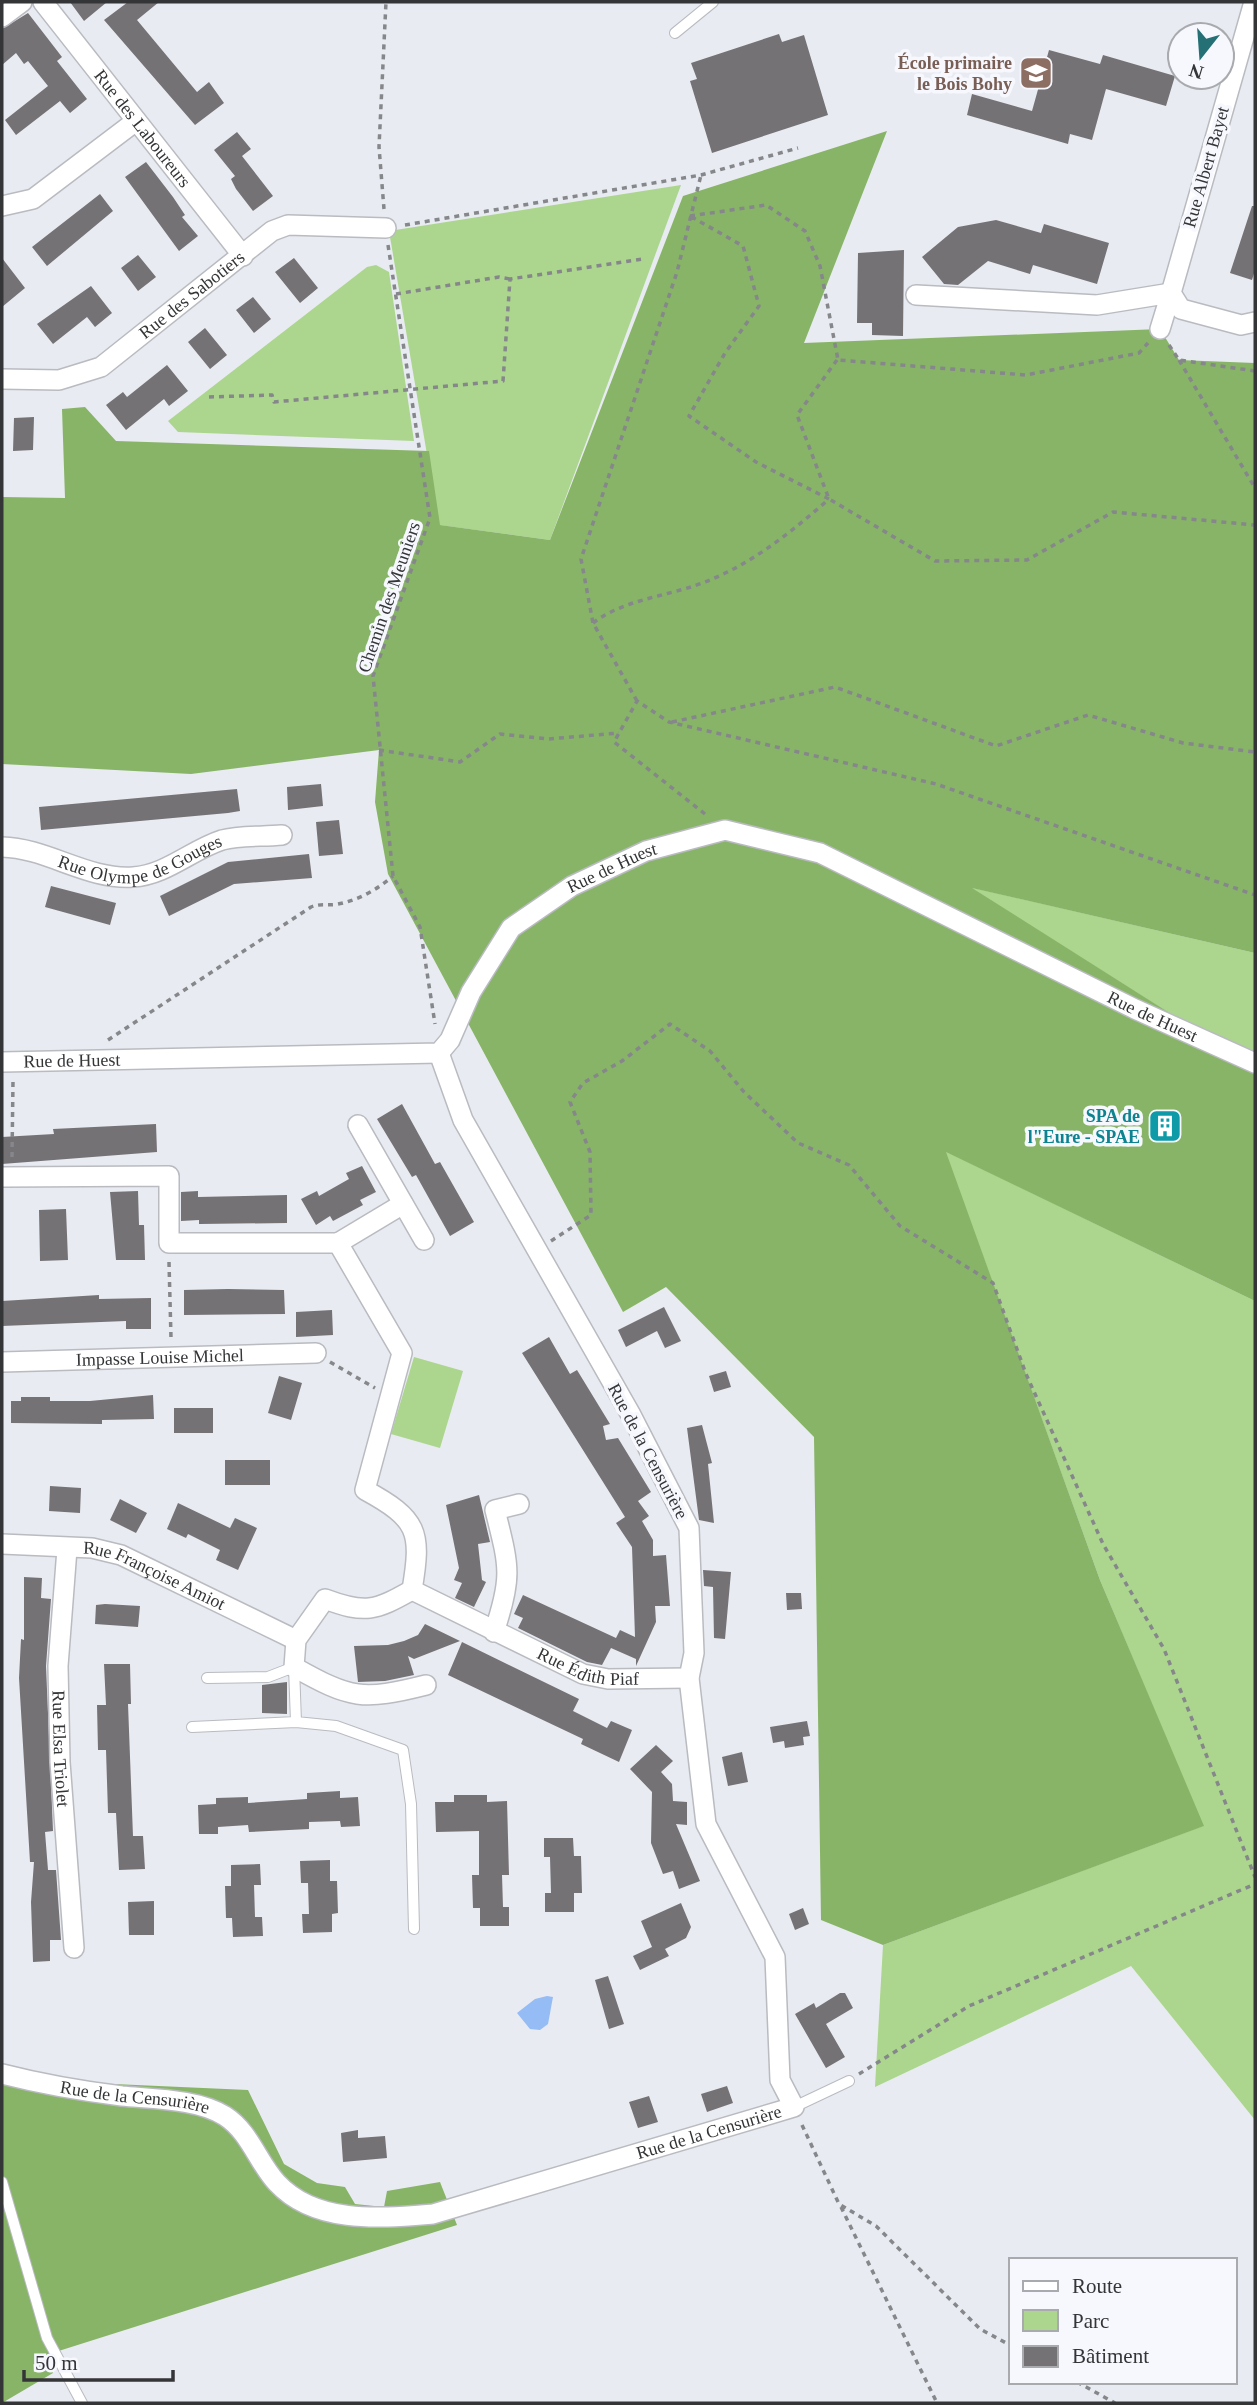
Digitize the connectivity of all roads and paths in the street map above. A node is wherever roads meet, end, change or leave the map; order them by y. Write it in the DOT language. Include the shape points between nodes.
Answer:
graph roads {
  1 [pos="22,2"];
  2 [pos="43,2"];
  3 [pos="386,2"];
  4 [pos="713,2"];
  5 [pos="1254,2"];
  6 [pos="2,17"];
  7 [pos="675,33"];
  8 [pos="136,121"];
  9 [pos="798,148"];
  10 [pos="701,175"];
  11 [pos="2,206"];
  12 [pos="690,216"];
  13 [pos="386,228"];
  14 [pos="243,256"];
  15 [pos="643,259"];
  16 [pos="510,279"];
  17 [pos="1171,293"];
  18 [pos="396,294"];
  19 [pos="916,295"];
  20 [pos="1255,322"];
  21 [pos="1160,330"];
  22 [pos="838,359"];
  23 [pos="1179,360"];
  24 [pos="1255,372"];
  25 [pos="2,379"];
  26 [pos="411,390"];
  27 [pos="209,397"];
  28 [pos="1255,488"];
  29 [pos="829,499"];
  30 [pos="1255,525"];
  31 [pos="593,623"];
  32 [pos="637,701"];
  33 [pos="669,722"];
  34 [pos="619,733"];
  35 [pos="379,750"];
  36 [pos="1255,752"];
  37 [pos="725,830"];
  38 [pos="282,835"];
  39 [pos="2,847"];
  40 [pos="393,876"];
  41 [pos="1255,895"];
  42 [pos="439,1053"];
  43 [pos="78,1060"];
  44 [pos="7,1062"];
  45 [pos="1255,1063"];
  46 [pos="358,1125"];
  47 [pos="7,1177"];
  48 [pos="403,1205"];
  49 [pos="424,1240"];
  50 [pos="169,1243"];
  51 [pos="338,1243"];
  52 [pos="536,1251"];
  53 [pos="316,1353"];
  54 [pos="171,1357"];
  55 [pos="2,1362"];
  56 [pos="390,1397"];
  57 [pos="519,1504"];
  58 [pos="2,1544"];
  59 [pos="67,1549"];
  60 [pos="412,1590"];
  61 [pos="495,1632"];
  62 [pos="296,1640"];
  63 [pos="294,1667"];
  64 [pos="207,1678"];
  65 [pos="689,1678"];
  66 [pos="426,1685"];
  67 [pos="296,1722"];
  68 [pos="192,1727"];
  69 [pos="1255,1877"];
  70 [pos="1255,1884"];
  71 [pos="414,1929"];
  72 [pos="74,1948"];
  73 [pos="2,2074"];
  74 [pos="849,2081"];
  75 [pos="794,2107"];
  76 [pos="2,2182"];
  77 [pos="839,2204"];
  78 [pos="1009,2344"];
  79 [pos="1081,2384"];
  80 [pos="82,2403"];
  81 [pos="937,2403"];
  82 [pos="1115,2403"];
  1 -- 6 [label="street"];
  2 -- 8 [label="street, Rue des Laboureurs"];
  3 -- 13 [label="path, Chemin des Meuniers" via="379,147"];
  4 -- 7 [label="lane"];
  5 -- 17 [label="street, Rue Albert Bayet"];
  8 -- 11 [label="street" via="33,199"];
  8 -- 14 [label="street, Rue des Laboureurs"];
  9 -- 10 [label="path"];
  10 -- 12 [label="path"];
  10 -- 13 [label="path"];
  12 -- 22 [label="path" via="766,205 805,231 820,266"];
  12 -- 29 [label="path" via="743,246 759,306 724,353 689,416 756,462"];
  12 -- 31 [label="path" via="677,272 581,559"];
  13 -- 14 [label="street, Rue des Sabotiers" via="288,225 272,231"];
  13 -- 18 [label="path, Chemin des Meuniers"];
  14 -- 25 [label="street, Rue des Sabotiers" via="100,367 59,380"];
  15 -- 16 [label="path"];
  16 -- 18 [label="path"];
  16 -- 26 [label="path" via="503,381"];
  17 -- 19 [label="street" via="1097,305"];
  17 -- 20 [label="street" via="1181,309 1241,325"];
  17 -- 21 [label="street, Rue Albert Bayet"];
  18 -- 26 [label="path, Chemin des Meuniers"];
  21 -- 22 [label="path" via="1139,353 1026,375"];
  21 -- 23 [label="path"];
  22 -- 29 [label="path" via="797,415"];
  23 -- 24 [label="path"];
  23 -- 28 [label="path"];
  26 -- 27 [label="path" via="274,402 272,396"];
  26 -- 35 [label="path, Chemin des Meuniers" via="430,518 373,676"];
  29 -- 30 [label="path" via="935,561 1027,560 1113,512"];
  29 -- 31 [label="path" via="746,564 695,586 628,604"];
  31 -- 32 [label="path"];
  32 -- 33 [label="path"];
  32 -- 34 [label="path"];
  33 -- 36 [label="path" via="835,687 996,746 1088,715 1183,743"];
  33 -- 41 [label="path" via="936,784"];
  34 -- 35 [label="path" via="548,739 500,734 460,762"];
  34 -- 37 [label="path" via="614,742"];
  35 -- 40 [label="path, Chemin des Meuniers"];
  37 -- 42 [label="street, Rue de Huest" via="646,851 572,886 511,928"];
  37 -- 45 [label="street, Rue de Huest" via="820,853 1135,1009"];
  38 -- 39 [label="street, Rue Olympe de Gouges" via="225,839 155,873 132,877 103,875 19,847"];
  40 -- 42 [label="path, Chemin des Meuniers" via="420,927"];
  40 -- 43 [label="path" via="353,900 311,907"];
  42 -- 43 [label="street, Rue de Huest"];
  42 -- 52 [label="street, Rue de la Censurière" via="463,1120"];
  43 -- 44 [label="street, Rue de Huest"];
  44 -- 47 [label="path"];
  46 -- 48 [label="street"];
  47 -- 50 [label="street" via="169,1177"];
  48 -- 49 [label="street"];
  48 -- 51 [label="street"];
  50 -- 51 [label="street"];
  50 -- 54 [label="path"];
  51 -- 56 [label="street" via="402,1353"];
  52 -- 65 [label="street, Rue de la Censurière" via="631,1415 689,1528 694,1653"];
  52 -- 69 [label="path" via="591,1215 590,1152 570,1102 583,1083 622,1061 670,1024 710,1051 744,1092 798,1143 849,1165 900,1226 993,1283 1026,1374 1103,1544 1164,1649"];
  53 -- 54 [label="street, Impasse Louise Michel"];
  53 -- 56 [label="path"];
  54 -- 55 [label="street, Impasse Louise Michel"];
  56 -- 60 [label="street" via="365,1490 394,1506 415,1529"];
  57 -- 61 [label="street" via="495,1510 509,1569 508,1593"];
  58 -- 59 [label="street, Rue Françoise Amiot"];
  59 -- 62 [label="street, Rue Françoise Amiot" via="92,1548 121,1555"];
  59 -- 72 [label="street, Rue Elsa Triolet" via="58,1680"];
  60 -- 61 [label="street, Rue Édith Piaf"];
  60 -- 62 [label="street" via="374,1610 352,1609 325,1599"];
  61 -- 65 [label="street, Rue Édith Piaf" via="583,1675"];
  62 -- 63 [label="street"];
  63 -- 64 [label="lane" via="268,1677"];
  63 -- 66 [label="street" via="346,1695 379,1697"];
  63 -- 67 [label="lane"];
  65 -- 75 [label="street, Rue de la Censurière" via="706,1824 775,1957 780,2080"];
  67 -- 68 [label="lane"];
  67 -- 71 [label="lane" via="337,1726 404,1750 411,1804"];
  70 -- 74 [label="path" via="969,2006"];
  73 -- 75 [label="street, Rue de la Censurière" via="185,2102 225,2116 249,2141 277,2184 308,2206 338,2214 392,2217 433,2214"];
  74 -- 75 [label="lane"];
  75 -- 77 [label="path"];
  76 -- 80 [label="lane" via="47,2338"];
  77 -- 78 [label="path" via="876,2226 980,2329"];
  77 -- 81 [label="path"];
  79 -- 82 [label="path"];
}
